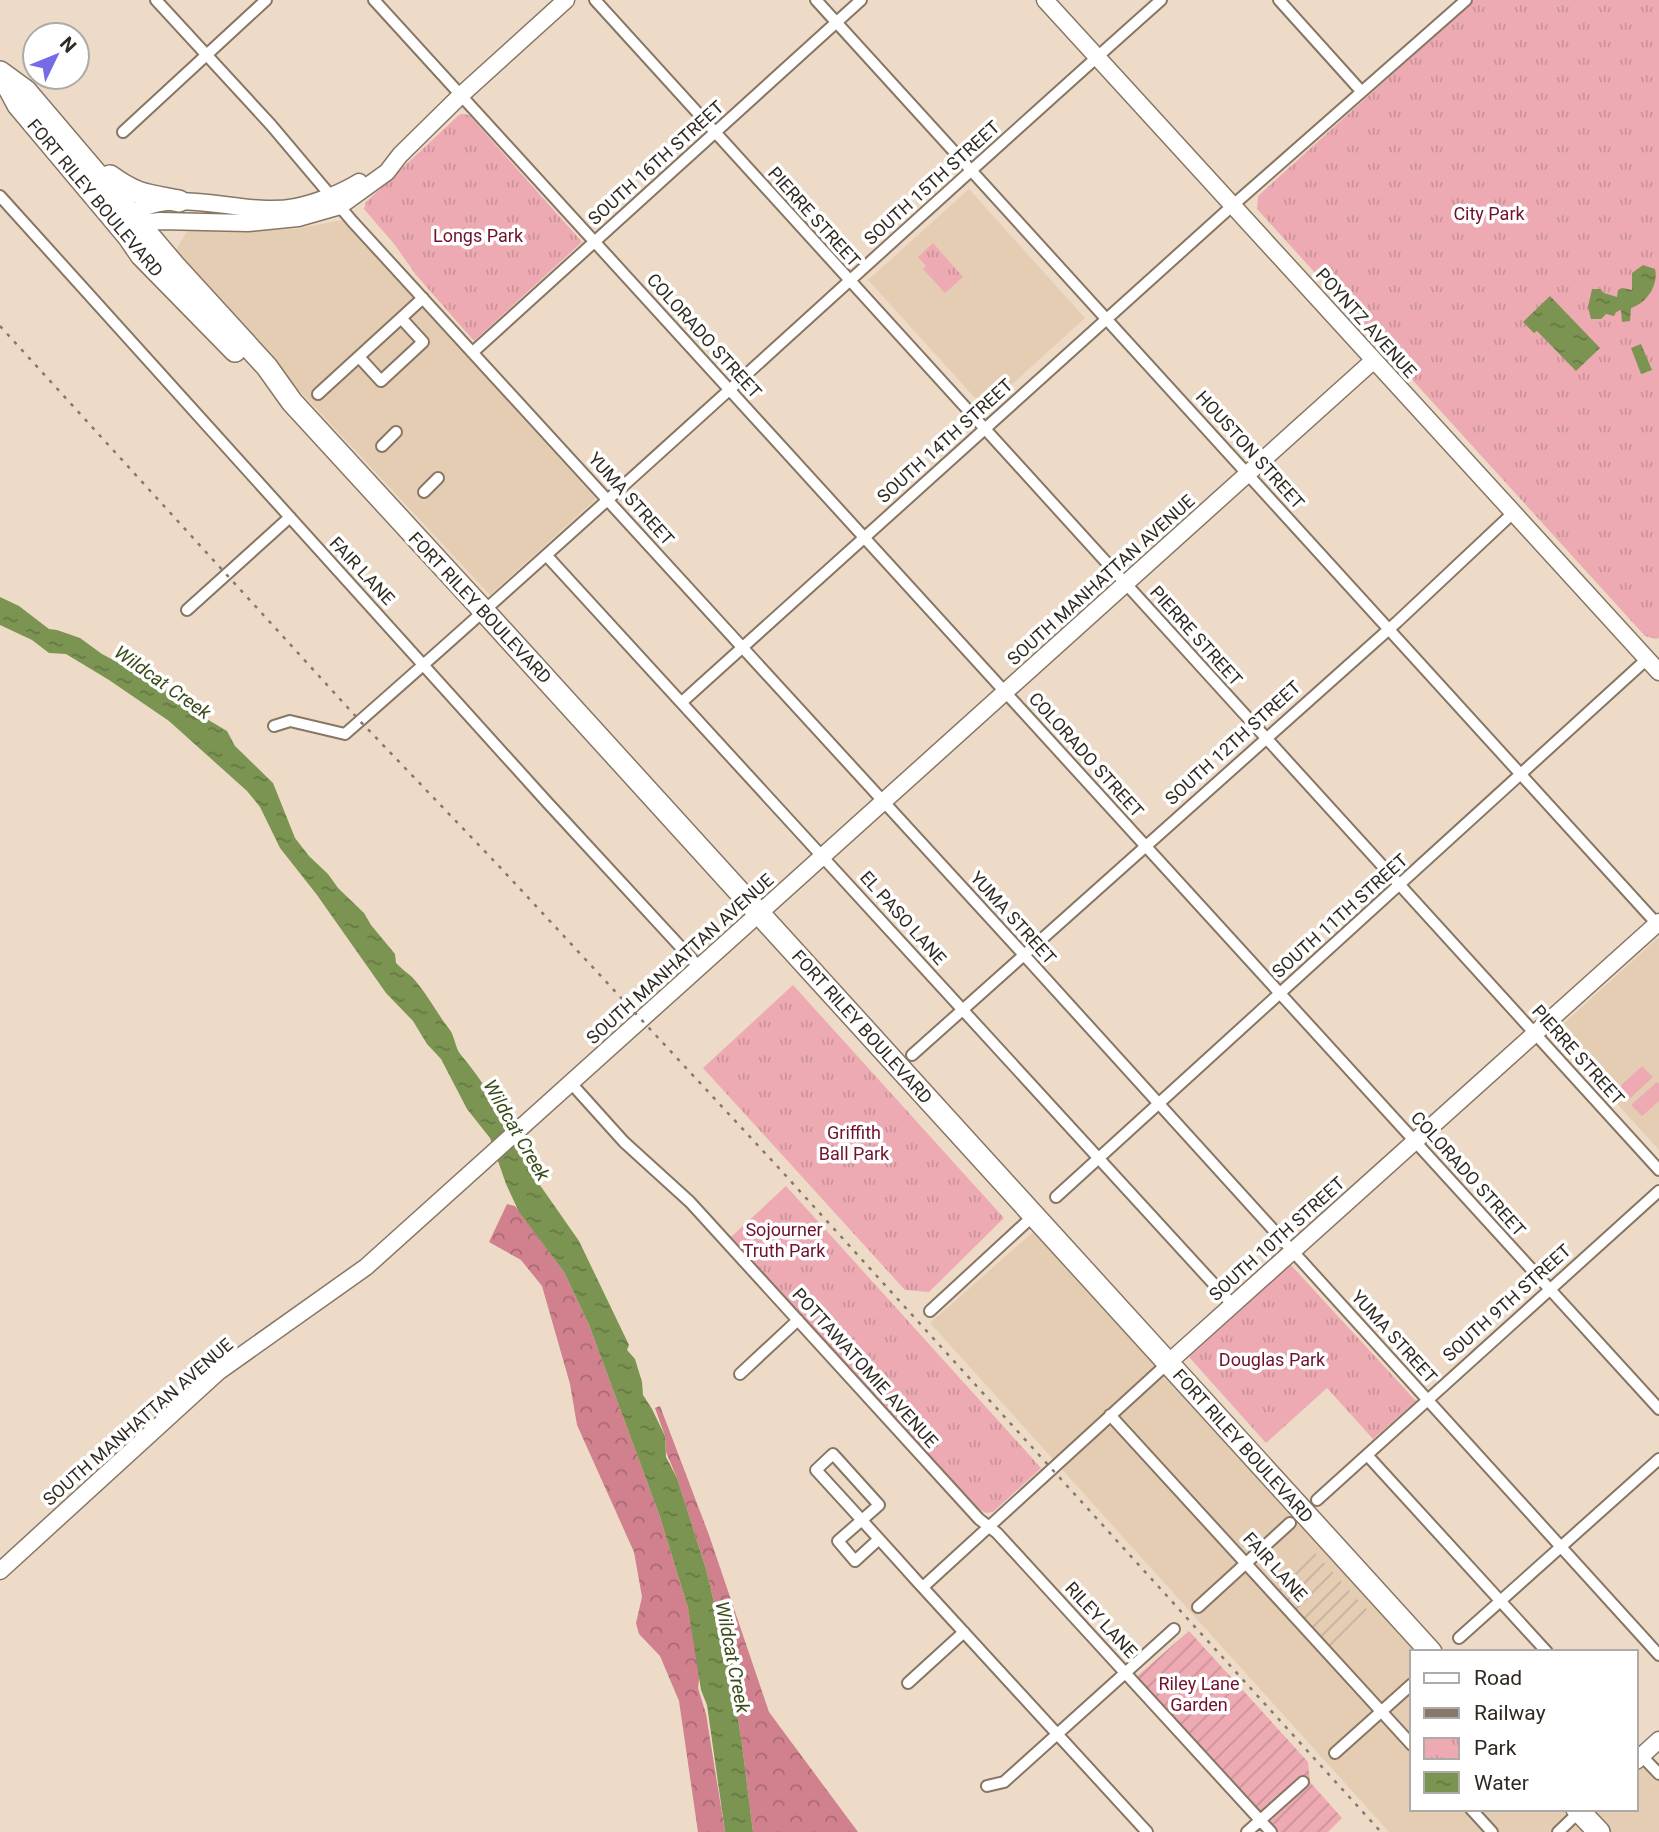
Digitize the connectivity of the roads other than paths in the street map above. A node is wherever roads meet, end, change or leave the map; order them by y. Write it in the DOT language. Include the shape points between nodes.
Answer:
graph roads {
  1 [pos="156,0"];
  2 [pos="266,0"];
  3 [pos="374,0"];
  4 [pos="566,0"];
  5 [pos="594,0"];
  6 [pos="816,0"];
  7 [pos="861,0"];
  8 [pos="1045,0"];
  9 [pos="1160,0"];
  10 [pos="1279,0"];
  11 [pos="1466,0"];
  12 [pos="837,22"];
  13 [pos="207,55"];
  14 [pos="1097,58"];
  15 [pos="0,72"];
  16 [pos="1361,91"];
  17 [pos="460,96"];
  18 [pos="123,132"];
  19 [pos="715,134"];
  20 [pos="85,158"];
  21 [pos="972,170"];
  22 [pos="0,196"];
  23 [pos="336,200"];
  24 [pos="179,201"];
  25 [pos="1232,206"];
  26 [pos="130,225"];
  27 [pos="595,242"];
  28 [pos="849,281"];
  29 [pos="423,298"];
  30 [pos="401,318"];
  31 [pos="1107,318"];
  32 [pos="473,352"];
  33 [pos="359,357"];
  34 [pos="1374,360"];
  35 [pos="729,391"];
  36 [pos="318,394"];
  37 [pos="985,430"];
  38 [pos="396,432"];
  39 [pos="382,446"];
  40 [pos="1248,474"];
  41 [pos="438,478"];
  42 [pos="424,492"];
  43 [pos="608,500"];
  44 [pos="1513,513"];
  45 [pos="290,517"];
  46 [pos="864,538"];
  47 [pos="547,555"];
  48 [pos="1125,584"];
  49 [pos="187,610"];
  50 [pos="484,611"];
  51 [pos="1389,628"];
  52 [pos="743,648"];
  53 [pos="1653,653"];
  54 [pos="425,665"];
  55 [pos="1659,671"];
  56 [pos="1006,692"];
  57 [pos="682,702"];
  58 [pos="274,726"];
  59 [pos="1265,738"];
  60 [pos="1522,774"];
  61 [pos="884,802"];
  62 [pos="1145,846"];
  63 [pos="824,857"];
  64 [pos="1400,885"];
  65 [pos="760,914"];
  66 [pos="1658,923"];
  67 [pos="1024,955"];
  68 [pos="700,968"];
  69 [pos="1280,995"];
  70 [pos="963,1010"];
  71 [pos="1535,1034"];
  72 [pos="912,1055"];
  73 [pos="570,1082"];
  74 [pos="1158,1105"];
  75 [pos="1415,1142"];
  76 [pos="1100,1157"];
  77 [pos="1659,1170"];
  78 [pos="1659,1191"];
  79 [pos="1056,1197"];
  80 [pos="1033,1216"];
  81 [pos="1292,1251"];
  82 [pos="1549,1289"];
  83 [pos="1233,1305"];
  84 [pos="930,1311"];
  85 [pos="798,1320"];
  86 [pos="1168,1363"];
  87 [pos="740,1374"];
  88 [pos="1427,1399"];
  89 [pos="1659,1409"];
  90 [pos="1110,1415"];
  91 [pos="1367,1455"];
  92 [pos="1659,1459"];
  93 [pos="1317,1500"];
  94 [pos="862,1520"];
  95 [pos="1290,1523"];
  96 [pos="989,1527"];
  97 [pos="879,1539"];
  98 [pos="1560,1547"];
  99 [pos="1247,1563"];
  100 [pos="0,1572"];
  101 [pos="923,1587"];
  102 [pos="1501,1600"];
  103 [pos="1198,1607"];
  104 [pos="1174,1629"];
  105 [pos="964,1632"];
  106 [pos="1459,1638"];
  107 [pos="1429,1650"];
  108 [pos="1545,1650"];
  109 [pos="1659,1655"];
  110 [pos="1126,1672"];
  111 [pos="908,1684"];
  112 [pos="1410,1686"];
  113 [pos="1382,1711"];
  114 [pos="1057,1734"];
  115 [pos="1659,1740"];
  116 [pos="1410,1743"];
  117 [pos="1335,1752"];
  118 [pos="1638,1756"];
  119 [pos="1659,1774"];
  120 [pos="1303,1782"];
  121 [pos="987,1786"];
  122 [pos="1473,1811"];
  123 [pos="1579,1811"];
  124 [pos="1581,1811"];
  125 [pos="1260,1820"];
  126 [pos="1147,1832"];
  127 [pos="1247,1832"];
  128 [pos="1271,1832"];
  129 [pos="1492,1832"];
  130 [pos="1558,1832"];
  131 [pos="1599,1832"];
  1 -- 13 [label="street, YUMA STREET"];
  2 -- 13 [label="street"];
  3 -- 17 [label="street, COLORADO STREET"];
  4 -- 17 [label="street"];
  5 -- 19 [label="street, PIERRE STREET"];
  6 -- 12 [label="street, HOUSTON STREET"];
  7 -- 12 [label="street, SOUTH 16TH STREET"];
  8 -- 14 [label="street, POYNTZ AVENUE"];
  9 -- 14 [label="street, SOUTH 15TH STREET"];
  10 -- 16 [label="street"];
  11 -- 16 [label="street, SOUTH 14TH STREET"];
  12 -- 19 [label="street, SOUTH 16TH STREET"];
  12 -- 21 [label="street, HOUSTON STREET"];
  13 -- 18 [label="street"];
  13 -- 23 [label="street, YUMA STREET"];
  14 -- 21 [label="street, SOUTH 15TH STREET"];
  14 -- 25 [label="street, POYNTZ AVENUE"];
  15 -- 20 [label="highway, FORT RILEY BOULEVARD" via="26,91"];
  15 -- 26 [label="highway, FORT RILEY BOULEVARD" via="18,105"];
  16 -- 25 [label="street, SOUTH 14TH STREET"];
  17 -- 23 [label="street" via="387,172"];
  17 -- 27 [label="street, COLORADO STREET"];
  19 -- 27 [label="street, SOUTH 16TH STREET"];
  19 -- 28 [label="street, PIERRE STREET"];
  20 -- 24 [label="highway" via="130,191"];
  20 -- 26 [label="highway, FORT RILEY BOULEVARD"];
  21 -- 28 [label="street, SOUTH 15TH STREET"];
  21 -- 31 [label="street, HOUSTON STREET"];
  22 -- 45 [label="street, FAIR LANE"];
  23 -- 24 [label="street" via="294,207"];
  23 -- 26 [label="street" via="288,219"];
  23 -- 29 [label="street, YUMA STREET"];
  24 -- 26 [label="street" via="156,204"];
  25 -- 31 [label="street, SOUTH 14TH STREET"];
  25 -- 34 [label="street, POYNTZ AVENUE"];
  26 -- 50 [label="highway, FORT RILEY BOULEVARD" via="141,256 292,402"];
  27 -- 32 [label="street, SOUTH 16TH STREET"];
  27 -- 35 [label="street, COLORADO STREET"];
  28 -- 35 [label="street, SOUTH 15TH STREET"];
  28 -- 37 [label="street, PIERRE STREET"];
  29 -- 30 [label="street"];
  29 -- 32 [label="street, YUMA STREET"];
  30 -- 33 [label="street"];
  30 -- 33 [label="street" via="423,342 381,381"];
  31 -- 37 [label="street, SOUTH 14TH STREET"];
  31 -- 40 [label="street, HOUSTON STREET"];
  32 -- 43 [label="street, YUMA STREET"];
  33 -- 36 [label="street"];
  34 -- 40 [label="street, SOUTH MANHATTAN AVENUE"];
  34 -- 44 [label="street, POYNTZ AVENUE"];
  35 -- 43 [label="street, SOUTH 15TH STREET"];
  35 -- 46 [label="street, COLORADO STREET"];
  37 -- 46 [label="street, SOUTH 14TH STREET"];
  37 -- 48 [label="street, PIERRE STREET"];
  38 -- 39 [label="street"];
  40 -- 48 [label="street, SOUTH MANHATTAN AVENUE"];
  40 -- 51 [label="street, HOUSTON STREET"];
  41 -- 42 [label="street"];
  43 -- 47 [label="street, SOUTH 15TH STREET"];
  43 -- 52 [label="street, YUMA STREET"];
  44 -- 51 [label="street, SOUTH 12TH STREET"];
  44 -- 53 [label="street, POYNTZ AVENUE"];
  45 -- 49 [label="street"];
  45 -- 54 [label="street, FAIR LANE"];
  46 -- 52 [label="street, SOUTH 14TH STREET"];
  46 -- 56 [label="street, COLORADO STREET"];
  47 -- 50 [label="street, SOUTH 15TH STREET"];
  47 -- 57 [label="street, EL PASO LANE"];
  48 -- 56 [label="street, SOUTH MANHATTAN AVENUE"];
  48 -- 59 [label="street, PIERRE STREET"];
  50 -- 54 [label="street, SOUTH 15TH STREET"];
  50 -- 65 [label="highway, FORT RILEY BOULEVARD"];
  51 -- 59 [label="street, SOUTH 12TH STREET"];
  51 -- 60 [label="street, HOUSTON STREET"];
  52 -- 57 [label="street, SOUTH 14TH STREET"];
  52 -- 61 [label="street, YUMA STREET"];
  53 -- 55 [label="street, POYNTZ AVENUE"];
  53 -- 60 [label="street, SOUTH 11TH STREET"];
  54 -- 58 [label="street, SOUTH 15TH STREET" via="345,734 290,721"];
  54 -- 68 [label="street, FAIR LANE"];
  56 -- 61 [label="street, SOUTH MANHATTAN AVENUE"];
  56 -- 62 [label="street, COLORADO STREET"];
  57 -- 63 [label="street, EL PASO LANE"];
  59 -- 62 [label="street, SOUTH 12TH STREET"];
  59 -- 64 [label="street, PIERRE STREET"];
  60 -- 64 [label="street, SOUTH 11TH STREET"];
  60 -- 66 [label="street, HOUSTON STREET"];
  61 -- 63 [label="street, SOUTH MANHATTAN AVENUE"];
  61 -- 67 [label="street, YUMA STREET"];
  62 -- 67 [label="street, SOUTH 12TH STREET"];
  62 -- 69 [label="street, COLORADO STREET"];
  63 -- 65 [label="street, SOUTH MANHATTAN AVENUE"];
  63 -- 70 [label="street, EL PASO LANE"];
  64 -- 69 [label="street, SOUTH 11TH STREET"];
  64 -- 71 [label="street, PIERRE STREET"];
  65 -- 68 [label="street, SOUTH MANHATTAN AVENUE"];
  65 -- 80 [label="highway, FORT RILEY BOULEVARD"];
  66 -- 71 [label="street, SOUTH 10TH STREET"];
  67 -- 70 [label="street, SOUTH 12TH STREET"];
  67 -- 74 [label="street, YUMA STREET"];
  68 -- 73 [label="street, SOUTH MANHATTAN AVENUE"];
  69 -- 74 [label="street, SOUTH 11TH STREET"];
  69 -- 75 [label="street, COLORADO STREET"];
  70 -- 72 [label="street, SOUTH 12TH STREET"];
  70 -- 76 [label="street, EL PASO LANE"];
  71 -- 75 [label="street, SOUTH 10TH STREET"];
  71 -- 77 [label="street, PIERRE STREET"];
  73 -- 85 [label="street, POTTAWATOMIE AVENUE" via="624,1142 690,1202"];
  73 -- 100 [label="street, SOUTH MANHATTAN AVENUE" via="366,1267 218,1372"];
  74 -- 76 [label="street, SOUTH 11TH STREET"];
  74 -- 81 [label="street, YUMA STREET"];
  75 -- 81 [label="street, SOUTH 10TH STREET"];
  75 -- 82 [label="street, COLORADO STREET"];
  76 -- 79 [label="street, SOUTH 11TH STREET"];
  76 -- 83 [label="street, EL PASO LANE"];
  78 -- 82 [label="street, SOUTH 9TH STREET"];
  80 -- 84 [label="street"];
  80 -- 86 [label="highway, FORT RILEY BOULEVARD"];
  81 -- 83 [label="street, SOUTH 10TH STREET"];
  81 -- 88 [label="street, YUMA STREET"];
  82 -- 88 [label="street, SOUTH 9TH STREET"];
  82 -- 89 [label="street, COLORADO STREET"];
  83 -- 86 [label="street, SOUTH 10TH STREET"];
  85 -- 87 [label="street"];
  85 -- 96 [label="street, POTTAWATOMIE AVENUE"];
  86 -- 90 [label="street, SOUTH 10TH STREET"];
  86 -- 107 [label="highway, FORT RILEY BOULEVARD"];
  88 -- 91 [label="street, SOUTH 9TH STREET"];
  88 -- 98 [label="street, YUMA STREET"];
  90 -- 96 [label="street, SOUTH 10TH STREET"];
  90 -- 99 [label="street, FAIR LANE"];
  91 -- 93 [label="street, SOUTH 9TH STREET"];
  91 -- 102 [label="street"];
  92 -- 98 [label="street"];
  94 -- 94 [label="street" via="816,1470 833,1454 878,1505"];
  94 -- 97 [label="street"];
  94 -- 97 [label="street" via="838,1541 855,1561"];
  95 -- 99 [label="street"];
  96 -- 101 [label="street, SOUTH 10TH STREET"];
  96 -- 110 [label="street, RILEY LANE"];
  97 -- 101 [label="street"];
  98 -- 102 [label="street"];
  98 -- 109 [label="street, YUMA STREET"];
  99 -- 103 [label="street"];
  99 -- 113 [label="street, FAIR LANE"];
  101 -- 105 [label="street"];
  102 -- 106 [label="street"];
  102 -- 108 [label="street"];
  104 -- 110 [label="street"];
  105 -- 111 [label="street"];
  105 -- 114 [label="street"];
  110 -- 114 [label="street"];
  110 -- 125 [label="street, RILEY LANE"];
  112 -- 113 [label="street"];
  113 -- 116 [label="street, FAIR LANE"];
  113 -- 117 [label="street"];
  114 -- 121 [label="street" via="1004,1783"];
  114 -- 126 [label="street"];
  115 -- 118 [label="street"];
  118 -- 119 [label="street"];
  120 -- 125 [label="street"];
  122 -- 129 [label="street"];
  123 -- 130 [label="street"];
  124 -- 131 [label="highway"];
  125 -- 127 [label="street"];
  125 -- 128 [label="street, RILEY LANE"];
}
